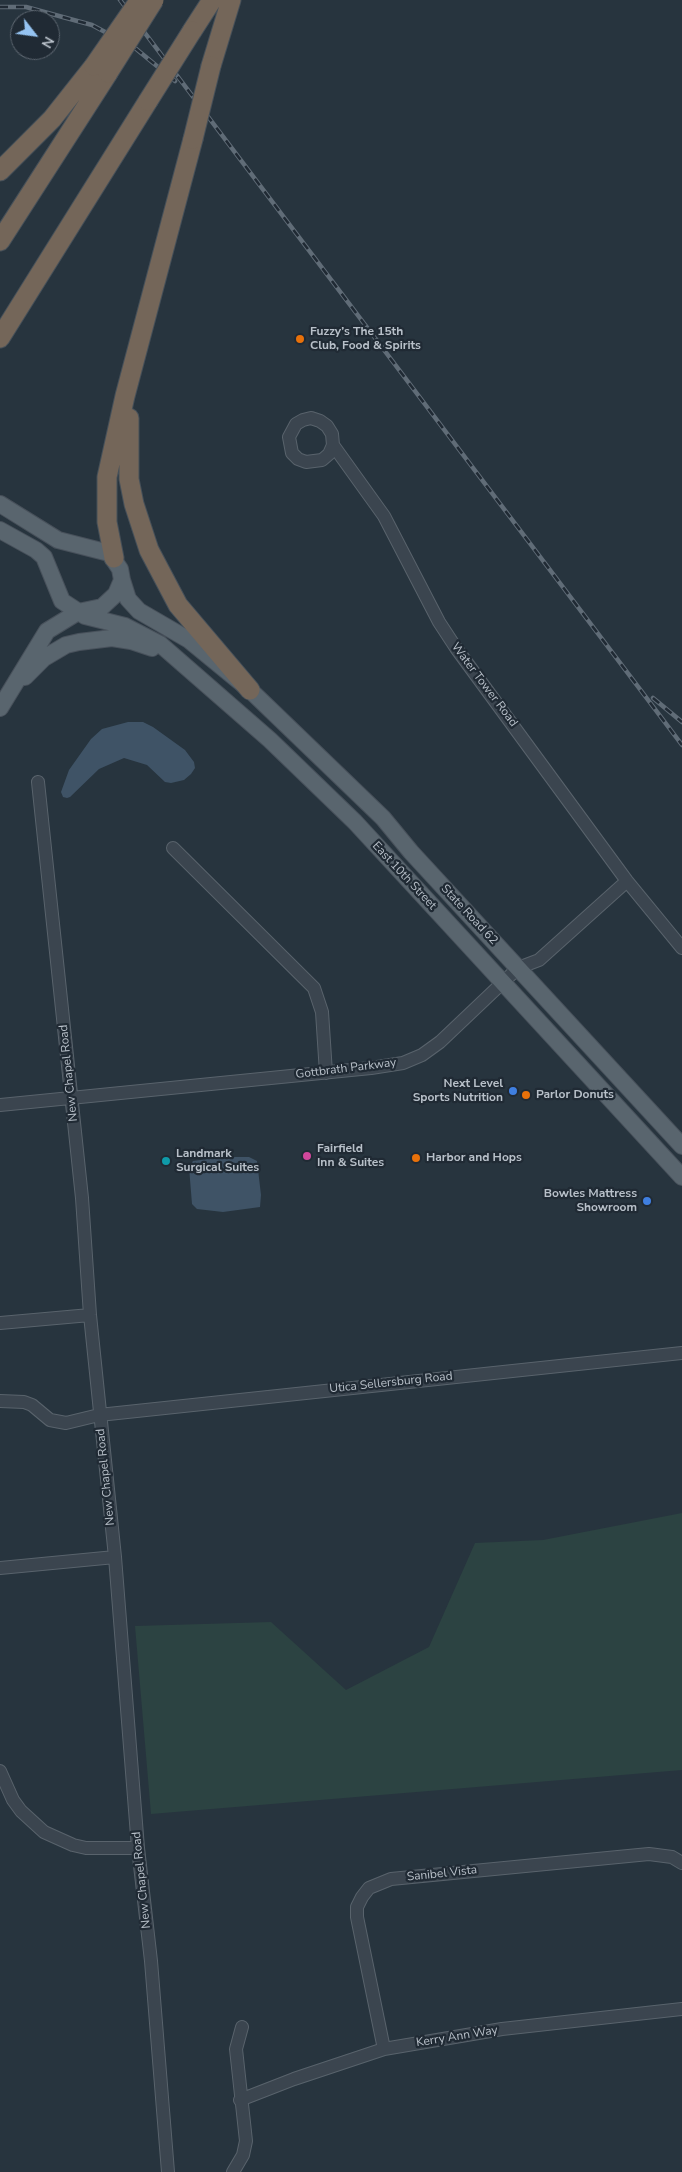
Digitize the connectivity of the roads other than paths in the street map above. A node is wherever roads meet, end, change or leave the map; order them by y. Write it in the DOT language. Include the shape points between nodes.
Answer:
graph roads {
  1 [pos="140,0"];
  2 [pos="154,0"];
  3 [pos="212,0"];
  4 [pos="230,0"];
  5 [pos="101,70"];
  6 [pos="0,171"];
  7 [pos="0,241"];
  8 [pos="143,331"];
  9 [pos="0,338"];
  10 [pos="333,445"];
  11 [pos="0,504"];
  12 [pos="0,530"];
  13 [pos="114,558"];
  14 [pos="122,580"];
  15 [pos="85,615"];
  16 [pos="181,662"];
  17 [pos="15,684"];
  18 [pos="250,690"];
  19 [pos="0,708"];
  20 [pos="38,782"];
  21 [pos="172,848"];
  22 [pos="627,881"];
  23 [pos="682,948"];
  24 [pos="518,968"];
  25 [pos="503,983"];
  26 [pos="326,1073"];
  27 [pos="72,1098"];
  28 [pos="0,1104"];
  29 [pos="682,1146"];
  30 [pos="682,1177"];
  31 [pos="90,1315"];
  32 [pos="0,1323"];
  33 [pos="682,1353"];
  34 [pos="0,1402"];
  35 [pos="99,1415"];
  36 [pos="115,1557"];
  37 [pos="0,1568"];
  38 [pos="0,1771"];
  39 [pos="138,1848"];
  40 [pos="682,1863"];
  41 [pos="682,2009"];
  42 [pos="242,2027"];
  43 [pos="384,2049"];
  44 [pos="240,2100"];
  45 [pos="168,2172"];
  46 [pos="233,2172"];
  1 -- 5 [label="highway, bridge"];
  2 -- 5 [label="highway, bridge"];
  3 -- 9 [label="highway, bridge"];
  4 -- 8 [label="highway, bridge"];
  5 -- 6 [label="highway"];
  5 -- 7 [label="highway"];
  8 -- 13 [label="highway" via="107,477 107,522"];
  8 -- 18 [label="highway" via="128,442 129,479 140,528 178,605"];
  10 -- 22 [label="street, Water Tower Road" via="384,516 456,648"];
  11 -- 13 [label="main road" via="58,540 102,550"];
  12 -- 15 [label="main road" via="40,553 48,563 62,601"];
  13 -- 14 [label="main road"];
  14 -- 15 [label="main road" via="108,603"];
  14 -- 18 [label="main road" via="128,599 139,610 189,640"];
  15 -- 16 [label="main road, East 10th Street" via="134,630 160,644"];
  15 -- 17 [label="main road" via="47,631"];
  16 -- 17 [label="main road" via="147,645 95,639 56,650"];
  16 -- 25 [label="main road, East 10th Street" via="270,740 355,822"];
  17 -- 19 [label="main road"];
  18 -- 24 [label="main road, State Road 62" via="383,818"];
  20 -- 27 [label="street, New Chapel Road"];
  21 -- 26 [label="street" via="314,988 322,1012"];
  22 -- 23 [label="street, Water Tower Road"];
  22 -- 24 [label="street, Gottbrath Parkway" via="539,960"];
  24 -- 25 [label="street, Gottbrath Parkway"];
  24 -- 29 [label="main road, State Road 62"];
  25 -- 26 [label="street, Gottbrath Parkway" via="422,1056 403,1062"];
  25 -- 30 [label="main road, East 10th Street"];
  26 -- 27 [label="street, Gottbrath Parkway"];
  27 -- 28 [label="street, Gottbrath Parkway"];
  27 -- 31 [label="street, New Chapel Road"];
  31 -- 32 [label="street"];
  31 -- 35 [label="street, New Chapel Road"];
  33 -- 35 [label="street, Utica Sellersburg Road"];
  34 -- 35 [label="street, Utica Sellersburg Road" via="24,1402 58,1423"];
  35 -- 36 [label="street, New Chapel Road"];
  36 -- 37 [label="street"];
  36 -- 39 [label="street, New Chapel Road"];
  38 -- 39 [label="street" via="13,1800 44,1832 73,1846"];
  39 -- 45 [label="street, New Chapel Road" via="151,1961"];
  40 -- 43 [label="street, Sanibel Vista" via="672,1856 650,1854 391,1879 369,1888 357,1907 357,1917"];
  41 -- 43 [label="street, Kerry Ann Way" via="502,2029"];
  42 -- 44 [label="street" via="236,2049"];
  43 -- 44 [label="street, Kerry Ann Way"];
  44 -- 46 [label="street" via="246,2141 243,2155"];
}
